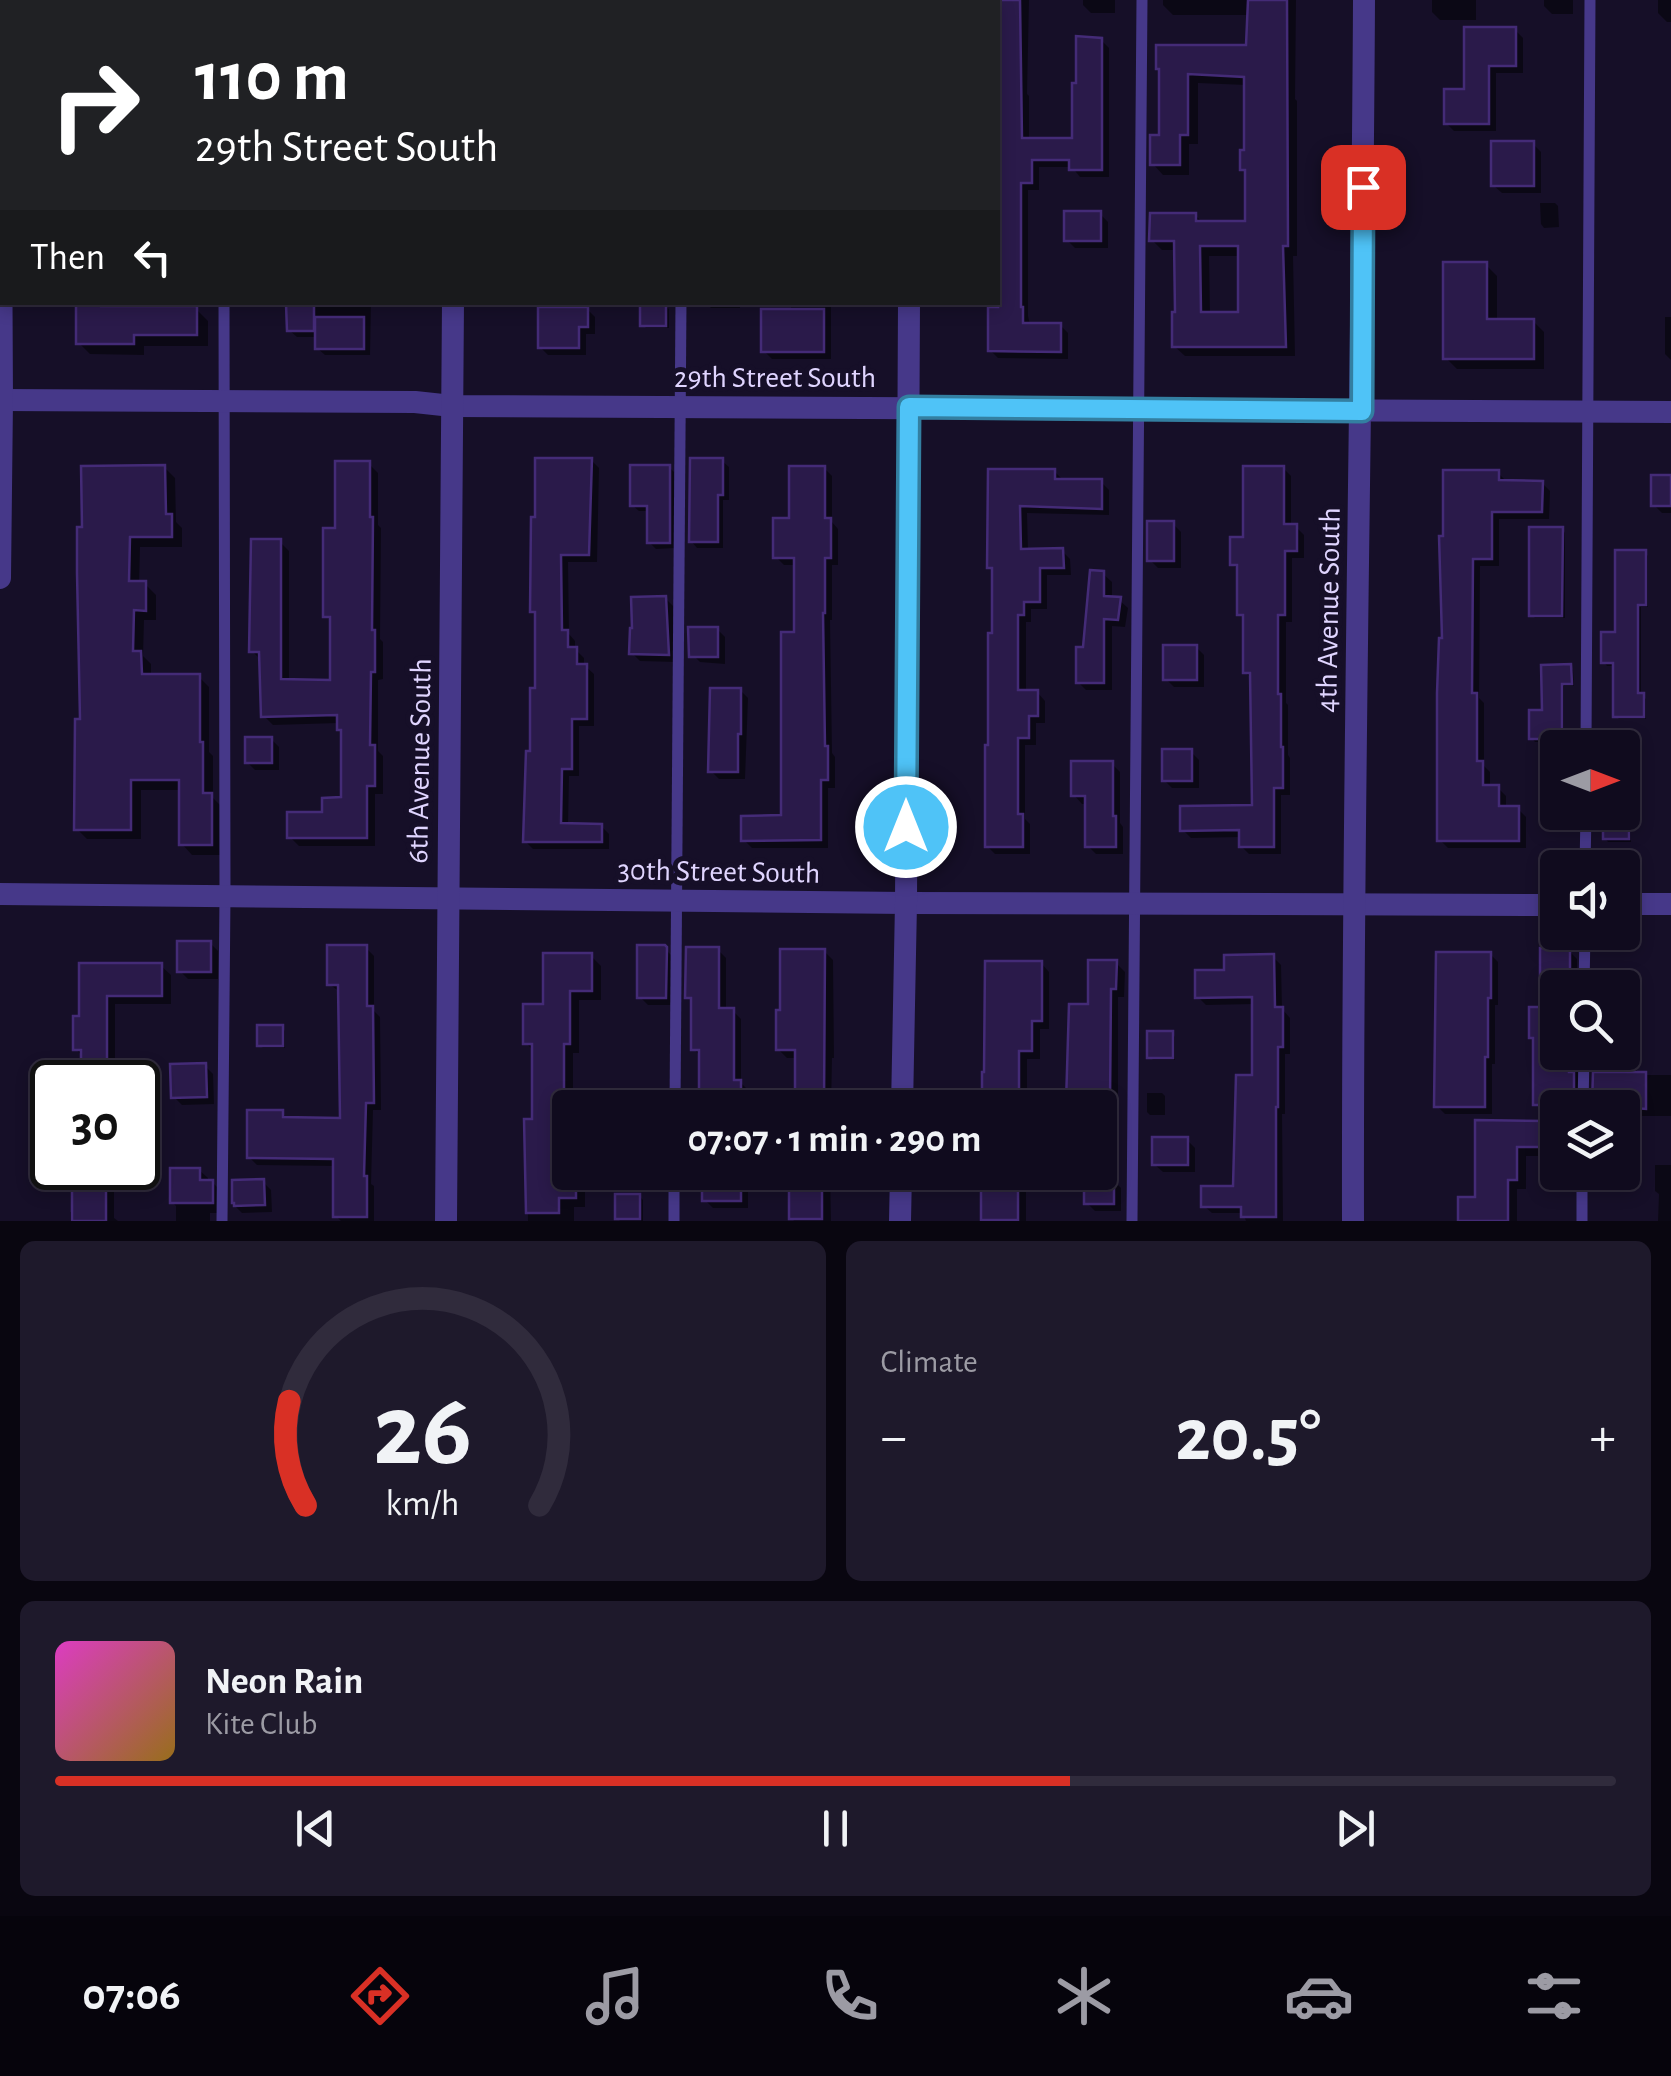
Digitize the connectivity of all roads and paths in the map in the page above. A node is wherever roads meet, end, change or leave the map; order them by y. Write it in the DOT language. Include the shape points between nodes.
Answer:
graph roads {
  1 [pos="1142,0"];
  2 [pos="1364,0"];
  3 [pos="1590,0"];
  4 [pos="1,305"];
  5 [pos="224,305"];
  6 [pos="453,305"];
  7 [pos="681,305"];
  8 [pos="909,305"];
  9 [pos="1,400"];
  10 [pos="223,401"];
  11 [pos="452,406"];
  12 [pos="680,406"];
  13 [pos="909,407"];
  14 [pos="1139,409"];
  15 [pos="1362,411"];
  16 [pos="1589,412"];
  17 [pos="1671,412"];
  18 [pos="0,578"];
  19 [pos="1586,730"];
  20 [pos="0,894"];
  21 [pos="225,896"];
  22 [pos="447,898"];
  23 [pos="676,900"];
  24 [pos="906,903"];
  25 [pos="1134,904"];
  26 [pos="1640,904"];
  27 [pos="1671,904"];
  28 [pos="1540,905"];
  29 [pos="1352,906"];
  30 [pos="674,1090"];
  31 [pos="902,1090"];
  32 [pos="674,1190"];
  33 [pos="901,1190"];
  34 [pos="1582,1190"];
  35 [pos="222,1221"];
  36 [pos="446,1221"];
  37 [pos="674,1221"];
  38 [pos="900,1221"];
  39 [pos="1132,1221"];
  40 [pos="1353,1221"];
  41 [pos="1582,1221"];
  1 -- 14 [label="lane"];
  2 -- 15 [label="street, 4th Avenue South"];
  3 -- 16 [label="lane"];
  4 -- 9 [label="street"];
  5 -- 10 [label="lane"];
  6 -- 11 [label="street, 6th Avenue South"];
  7 -- 12 [label="lane"];
  8 -- 13 [label="street"];
  9 -- 10 [label="street, 29th Street South"];
  9 -- 18 [label="street"];
  10 -- 11 [label="street, 29th Street South"];
  10 -- 21 [label="lane"];
  11 -- 12 [label="street, 29th Street South"];
  11 -- 22 [label="street, 6th Avenue South"];
  12 -- 13 [label="street, 29th Street South"];
  12 -- 23 [label="lane"];
  13 -- 14 [label="street, 29th Street South"];
  13 -- 24 [label="street"];
  14 -- 15 [label="street, 29th Street South"];
  14 -- 25 [label="lane"];
  15 -- 16 [label="street, 29th Street South"];
  15 -- 29 [label="street, 4th Avenue South"];
  16 -- 17 [label="street, 29th Street South"];
  16 -- 19 [label="lane"];
  20 -- 21 [label="street, 30th Street South"];
  21 -- 22 [label="street, 30th Street South"];
  21 -- 35 [label="lane"];
  22 -- 23 [label="street, 30th Street South"];
  22 -- 36 [label="street, 6th Avenue South"];
  23 -- 24 [label="street, 30th Street South"];
  23 -- 30 [label="lane"];
  24 -- 25 [label="street, 30th Street South"];
  24 -- 31 [label="street"];
  25 -- 29 [label="street, 30th Street South"];
  25 -- 39 [label="lane"];
  26 -- 27 [label="street"];
  28 -- 29 [label="street, 30th Street South"];
  29 -- 40 [label="street, 4th Avenue South"];
  32 -- 37 [label="lane"];
  33 -- 38 [label="street"];
  34 -- 41 [label="lane"];
}
